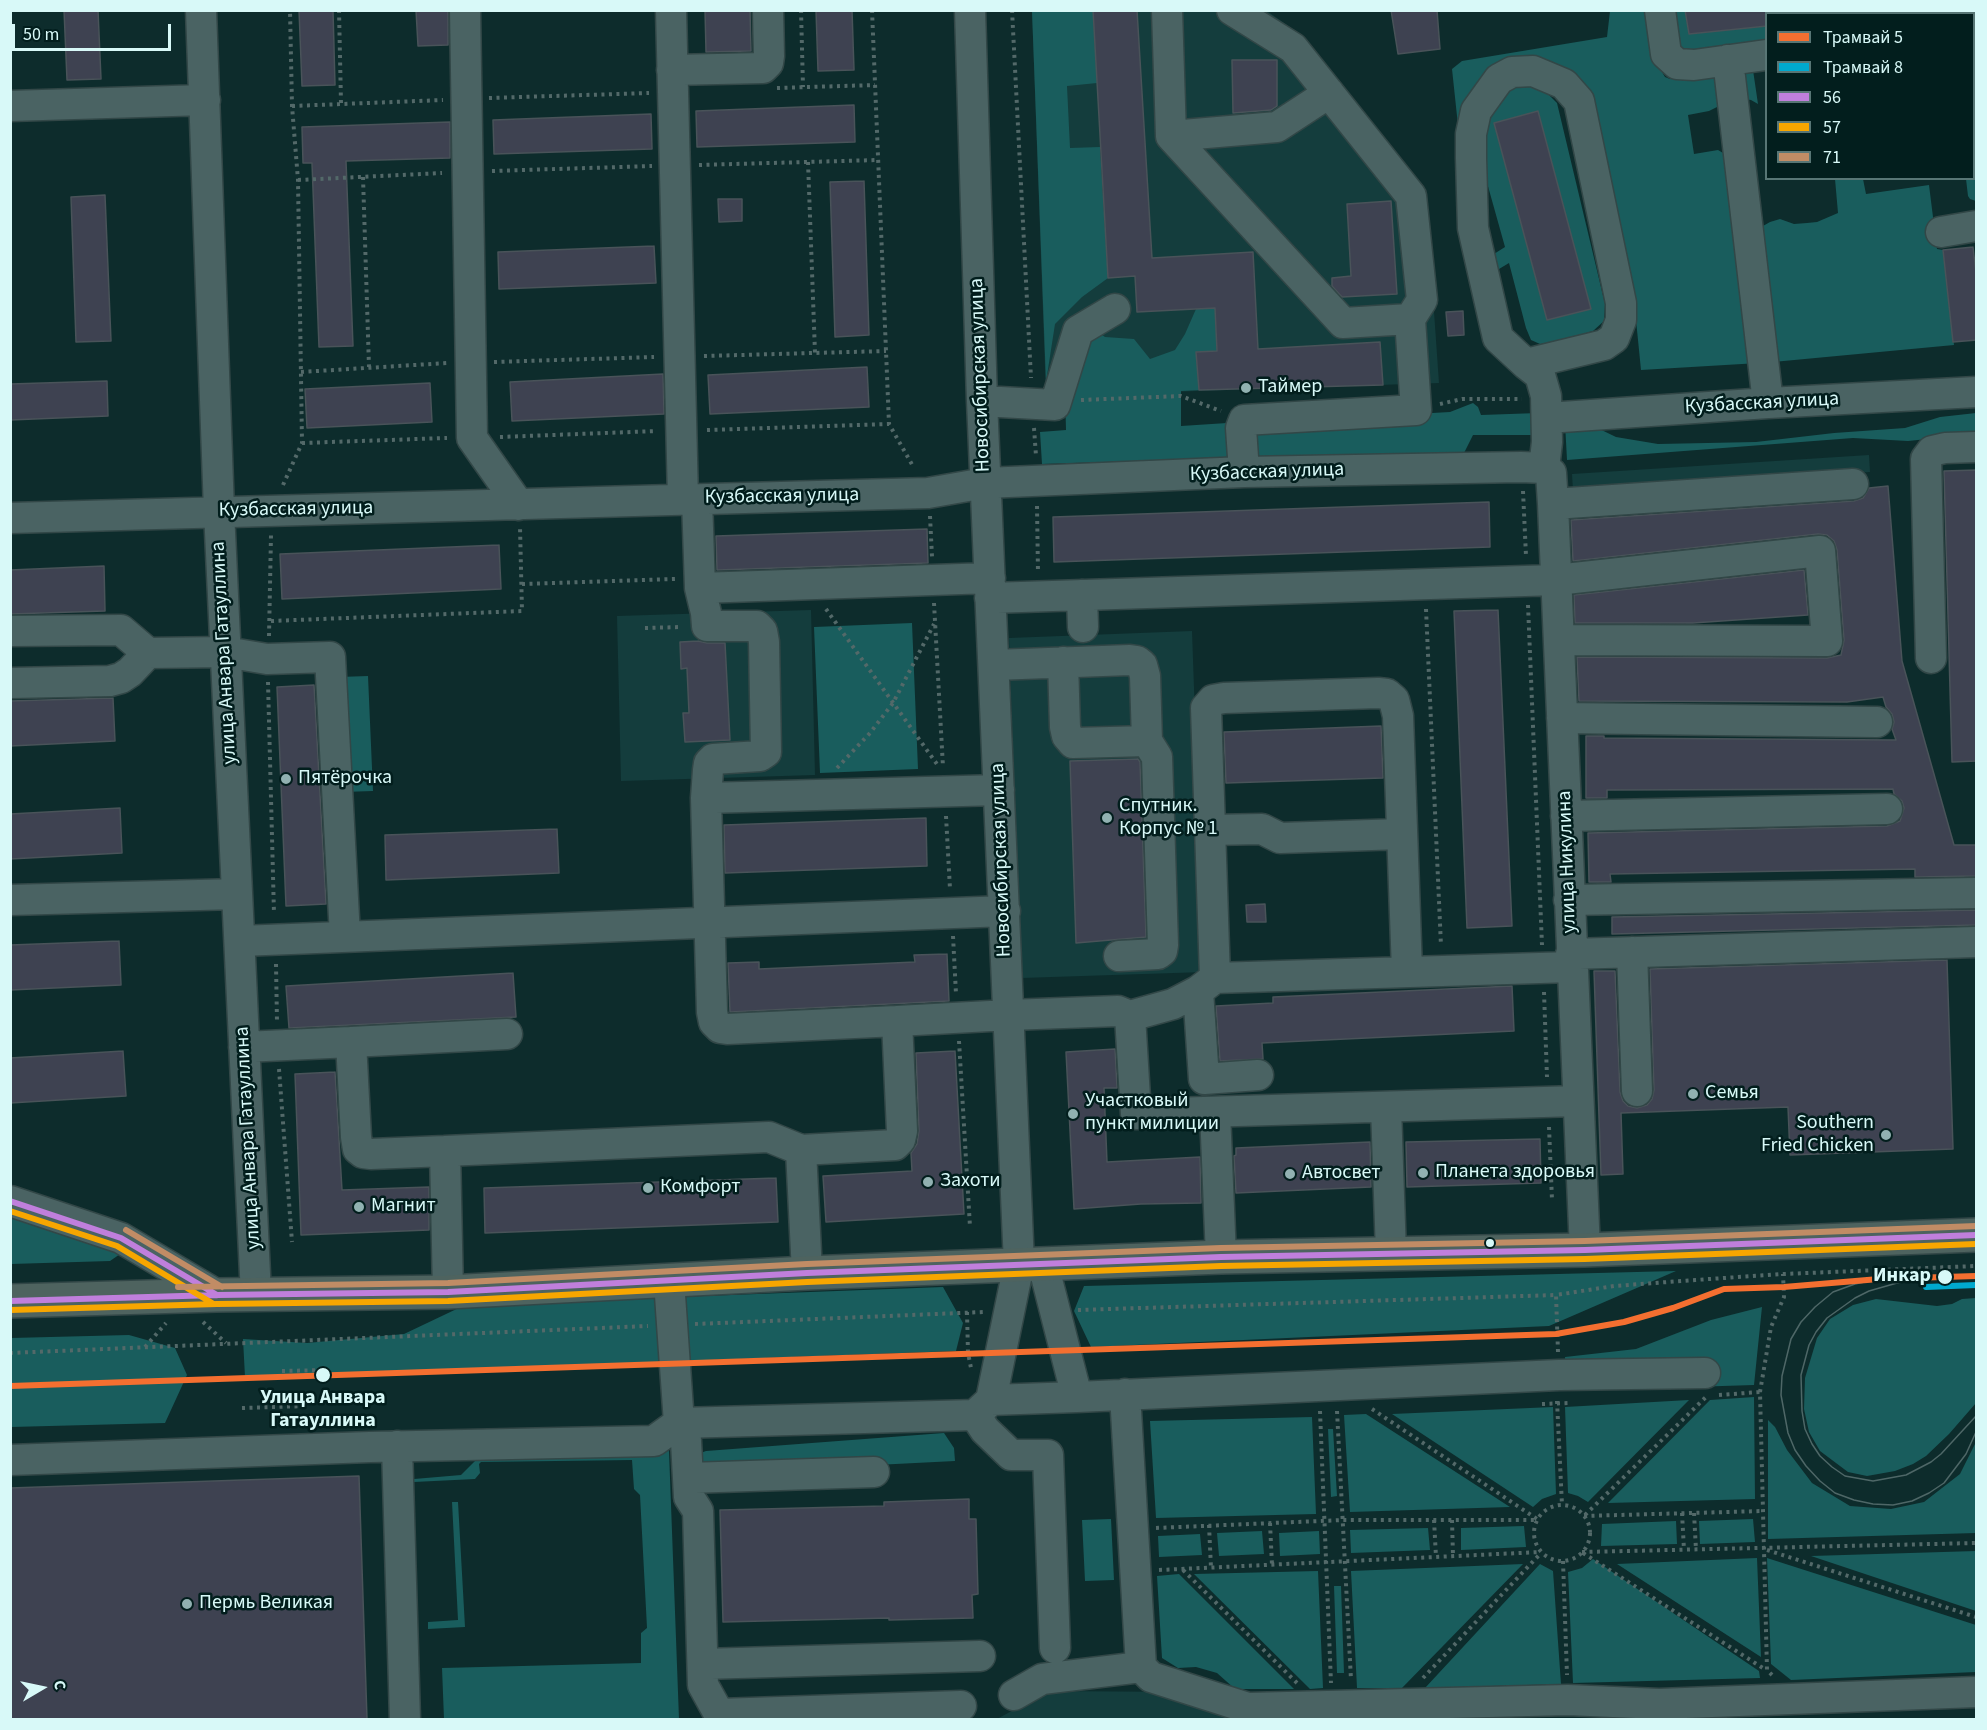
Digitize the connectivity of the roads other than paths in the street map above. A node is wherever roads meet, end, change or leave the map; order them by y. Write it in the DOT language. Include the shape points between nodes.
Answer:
graph roads {
  1 [pos="201,10"];
  2 [pos="465,10"];
  3 [pos="671,10"];
  4 [pos="768,10"];
  5 [pos="970,10"];
  6 [pos="1167,10"];
  7 [pos="1232,10"];
  8 [pos="1660,10"];
  9 [pos="1765,55"];
  10 [pos="1728,60"];
  11 [pos="673,81"];
  12 [pos="1329,93"];
  13 [pos="205,100"];
  14 [pos="10,106"];
  15 [pos="1171,136"];
  16 [pos="1977,226"];
  17 [pos="1941,232"];
  18 [pos="1114,309"];
  19 [pos="1410,319"];
  20 [pos="1526,364"];
  21 [pos="1977,392"];
  22 [pos="982,401"];
  23 [pos="1768,402"];
  24 [pos="1547,418"];
  25 [pos="1977,447"];
  26 [pos="1539,469"];
  27 [pos="1244,472"];
  28 [pos="985,483"];
  29 [pos="1853,484"];
  30 [pos="690,499"];
  31 [pos="519,504"];
  32 [pos="1553,504"];
  33 [pos="219,511"];
  34 [pos="10,518"];
  35 [pos="1542,581"];
  36 [pos="700,583"];
  37 [pos="990,588"];
  38 [pos="1082,595"];
  39 [pos="1083,627"];
  40 [pos="10,631"];
  41 [pos="1559,640"];
  42 [pos="225,652"];
  43 [pos="148,654"];
  44 [pos="1931,658"];
  45 [pos="1063,662"];
  46 [pos="993,665"];
  47 [pos="10,683"];
  48 [pos="1562,718"];
  49 [pos="1877,722"];
  50 [pos="1147,741"];
  51 [pos="999,790"];
  52 [pos="706,798"];
  53 [pos="1887,809"];
  54 [pos="1566,816"];
  55 [pos="1210,830"];
  56 [pos="1402,834"];
  57 [pos="1975,893"];
  58 [pos="237,894"];
  59 [pos="10,900"];
  60 [pos="1569,900"];
  61 [pos="1005,911"];
  62 [pos="709,922"];
  63 [pos="345,936"];
  64 [pos="240,941"];
  65 [pos="1977,942"];
  66 [pos="1632,952"];
  67 [pos="1119,957"];
  68 [pos="1572,960"];
  69 [pos="1407,972"];
  70 [pos="1207,985"];
  71 [pos="1009,1015"];
  72 [pos="1130,1016"];
  73 [pos="897,1021"];
  74 [pos="507,1034"];
  75 [pos="351,1042"];
  76 [pos="244,1047"];
  77 [pos="1258,1076"];
  78 [pos="1637,1091"];
  79 [pos="1578,1101"];
  80 [pos="1386,1107"];
  81 [pos="1215,1112"];
  82 [pos="801,1150"];
  83 [pos="445,1151"];
  84 [pos="10,1202"];
  85 [pos="1977,1235"];
  86 [pos="1585,1250"];
  87 [pos="1391,1254"];
  88 [pos="1221,1257"];
  89 [pos="1031,1264"];
  90 [pos="807,1273"];
  91 [pos="669,1281"];
  92 [pos="448,1292"];
  93 [pos="256,1294"];
  94 [pos="217,1295"];
  95 [pos="10,1301"];
  96 [pos="1706,1384"];
  97 [pos="1125,1394"];
  98 [pos="1077,1396"];
  99 [pos="983,1407"];
  100 [pos="682,1423"];
  101 [pos="397,1446"];
  102 [pos="10,1460"];
  103 [pos="874,1472"];
  104 [pos="688,1478"];
  105 [pos="1055,1648"];
  106 [pos="980,1656"];
  107 [pos="703,1664"];
  108 [pos="1142,1667"];
  109 [pos="1977,1692"];
  110 [pos="1014,1695"];
  111 [pos="950,1711"];
  112 [pos="891,1714"];
  113 [pos="719,1717"];
  114 [pos="405,1719"];
  1 -- 13 [label="street, улица Анвара Гатауллина"];
  2 -- 31 [label="street" via="472,438"];
  3 -- 11 [label="street"];
  4 -- 11 [label="street" via="769,56 763,68"];
  5 -- 22 [label="street, Новосибирская улица"];
  6 -- 15 [label="street"];
  7 -- 12 [label="street" via="1293,48"];
  8 -- 10 [label="street" via="1664,45 1671,61 1683,66"];
  9 -- 10 [label="street"];
  10 -- 23 [label="street"];
  11 -- 30 [label="street" via="682,430"];
  12 -- 15 [label="street" via="1277,127"];
  12 -- 19 [label="street" via="1411,196 1422,300"];
  13 -- 14 [label="street"];
  13 -- 33 [label="street, улица Анвара Гатауллина"];
  15 -- 19 [label="street" via="1343,323"];
  16 -- 17 [label="street"];
  18 -- 22 [label="street" via="1078,331 1044,404"];
  19 -- 27 [label="street" via="1416,410 1244,420"];
  20 -- 20 [label="street, улица Никулина" via="1604,345 1614,338 1621,320 1579,100 1564,84 1533,71 1512,72 1499,79 1476,111 1471,134 1473,228 1498,338"];
  20 -- 24 [label="street, улица Никулина" via="1540,375"];
  21 -- 23 [label="street, Кузбасская улица"];
  22 -- 28 [label="street, Новосибирская улица"];
  23 -- 24 [label="street, Кузбасская улица"];
  24 -- 26 [label="street, улица Никулина"];
  25 -- 44 [label="street" via="1932,451 1926,459"];
  26 -- 27 [label="street, Кузбасская улица"];
  26 -- 32 [label="street, улица Никулина"];
  27 -- 28 [label="street, Кузбасская улица"];
  28 -- 30 [label="street, Кузбасская улица" via="928,493"];
  28 -- 37 [label="street, Новосибирская улица"];
  29 -- 32 [label="street"];
  30 -- 31 [label="street, Кузбасская улица"];
  30 -- 36 [label="street"];
  31 -- 33 [label="street, Кузбасская улица"];
  32 -- 35 [label="street, улица Никулина"];
  33 -- 34 [label="street, Кузбасская улица"];
  33 -- 42 [label="street, улица Анвара Гатауллина"];
  35 -- 38 [label="street"];
  35 -- 41 [label="street, улица Никулина"];
  35 -- 41 [label="street" via="1820,551 1827,641"];
  36 -- 37 [label="street" via="933,580"];
  36 -- 52 [label="street" via="707,626 750,625 762,631 766,745 766,752 760,756 713,759 709,763"];
  37 -- 38 [label="street"];
  37 -- 46 [label="street, Новосибирская улица"];
  38 -- 39 [label="street"];
  40 -- 43 [label="street" via="120,630"];
  41 -- 48 [label="street, улица Никулина"];
  42 -- 43 [label="street"];
  42 -- 58 [label="street, улица Анвара Гатауллина"];
  42 -- 63 [label="street" via="267,659 330,657"];
  43 -- 47 [label="street" via="130,672 110,681"];
  45 -- 46 [label="street"];
  45 -- 50 [label="street" via="1130,660 1142,665"];
  45 -- 50 [label="street" via="1065,727 1073,743"];
  46 -- 51 [label="street, Новосибирская улица"];
  48 -- 49 [label="street"];
  48 -- 54 [label="street, улица Никулина"];
  50 -- 67 [label="street" via="1157,757 1163,945 1158,954"];
  51 -- 52 [label="street"];
  51 -- 61 [label="street, Новосибирская улица"];
  52 -- 62 [label="street"];
  53 -- 54 [label="street"];
  54 -- 60 [label="street, улица Никулина"];
  55 -- 56 [label="street" via="1262,829 1280,838"];
  55 -- 56 [label="street" via="1206,708 1213,700 1378,693 1394,700 1398,716"];
  55 -- 70 [label="street"];
  56 -- 69 [label="street"];
  57 -- 60 [label="street"];
  58 -- 59 [label="street"];
  58 -- 64 [label="street, улица Анвара Гатауллина"];
  60 -- 68 [label="street, улица Никулина"];
  61 -- 62 [label="street"];
  61 -- 71 [label="street, Новосибирская улица"];
  62 -- 63 [label="street" via="610,921"];
  62 -- 73 [label="street" via="712,1012 720,1028"];
  63 -- 64 [label="street"];
  64 -- 76 [label="street, улица Анвара Гатауллина"];
  65 -- 66 [label="street"];
  66 -- 68 [label="street"];
  66 -- 78 [label="street"];
  68 -- 69 [label="street" via="1543,968"];
  68 -- 79 [label="street, улица Никулина"];
  69 -- 70 [label="street"];
  70 -- 72 [label="street" via="1173,1004"];
  70 -- 77 [label="street" via="1204,1079"];
  71 -- 72 [label="street" via="1118,1011"];
  71 -- 73 [label="street"];
  71 -- 89 [label="street, Новосибирская улица"];
  72 -- 81 [label="street" via="1136,1114"];
  73 -- 82 [label="street" via="900,1140 887,1146"];
  74 -- 75 [label="street"];
  75 -- 76 [label="street"];
  75 -- 83 [label="street" via="358,1149 363,1154"];
  76 -- 93 [label="street, улица Анвара Гатауллина"];
  79 -- 80 [label="street"];
  79 -- 86 [label="street, улица Никулина"];
  80 -- 81 [label="street"];
  80 -- 87 [label="street"];
  81 -- 88 [label="street"];
  82 -- 83 [label="street" via="769,1137"];
  82 -- 90 [label="street"];
  83 -- 92 [label="street"];
  84 -- 94 [label="street" via="121,1238"];
  85 -- 86 [label="main road"];
  86 -- 87 [label="main road"];
  87 -- 88 [label="main road"];
  88 -- 89 [label="main road"];
  89 -- 90 [label="main road"];
  89 -- 98 [label="street" via="1055,1311"];
  89 -- 99 [label="street, Новосибирская улица" via="1009,1312"];
  90 -- 91 [label="main road"];
  91 -- 92 [label="main road"];
  91 -- 100 [label="street"];
  92 -- 93 [label="main road"];
  93 -- 94 [label="main road"];
  94 -- 95 [label="main road"];
  96 -- 97 [label="street" via="1559,1375"];
  97 -- 98 [label="street"];
  97 -- 108 [label="street"];
  98 -- 99 [label="street"];
  99 -- 100 [label="street"];
  99 -- 105 [label="street" via="985,1430 1011,1455 1048,1455"];
  100 -- 101 [label="street" via="654,1441"];
  100 -- 104 [label="street"];
  101 -- 102 [label="street"];
  101 -- 114 [label="street"];
  103 -- 104 [label="street"];
  104 -- 107 [label="street" via="689,1497 698,1511"];
  106 -- 107 [label="street"];
  107 -- 113 [label="street" via="703,1685"];
  108 -- 109 [label="street" via="1151,1677 1248,1708 1568,1700 1659,1704"];
  108 -- 110 [label="street" via="1041,1679"];
  111 -- 112 [label="street"];
  112 -- 113 [label="street"];
}
